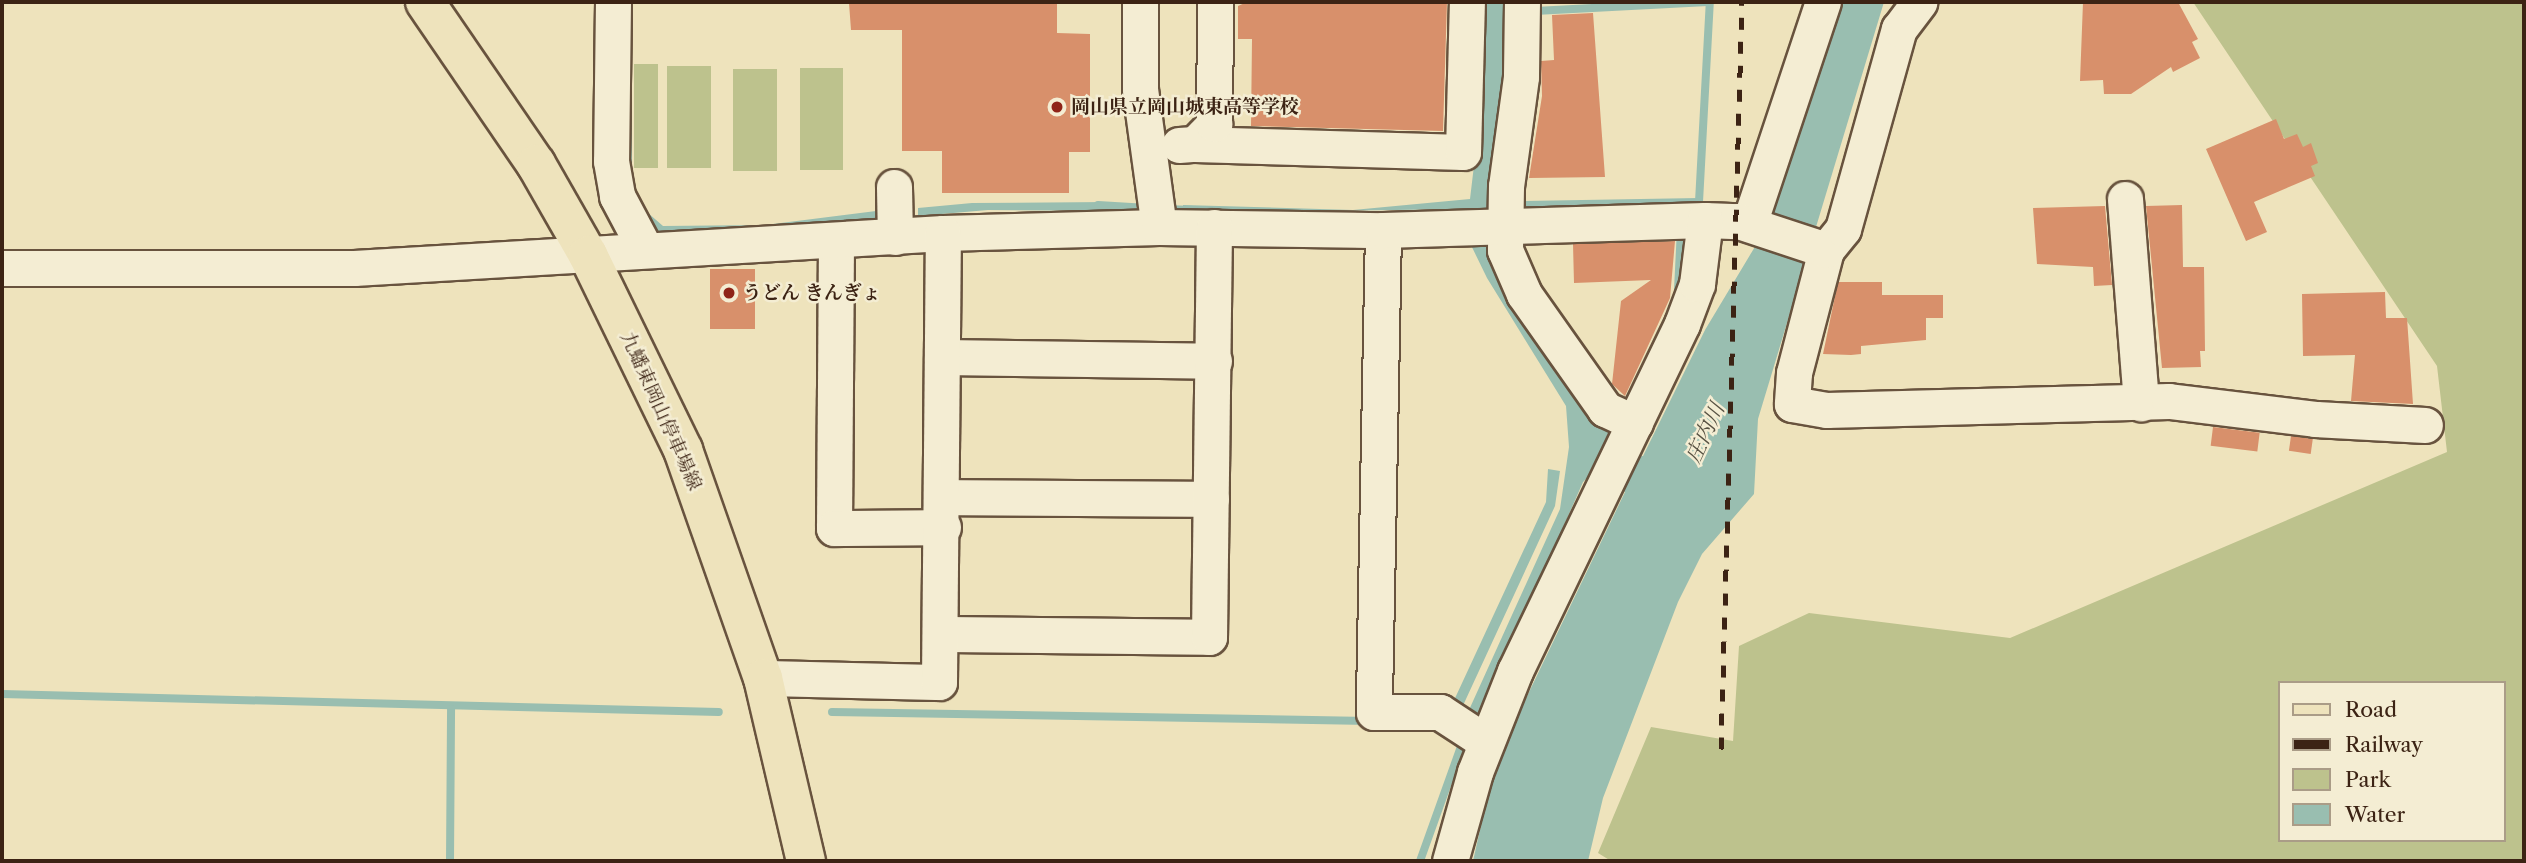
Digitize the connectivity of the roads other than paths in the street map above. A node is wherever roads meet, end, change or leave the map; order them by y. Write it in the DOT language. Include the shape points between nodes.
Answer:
graph roads {
  1 [pos="425,2"];
  2 [pos="613,2"];
  3 [pos="1140,2"];
  4 [pos="1215,2"];
  5 [pos="1468,2"];
  6 [pos="1522,2"];
  7 [pos="1823,2"];
  8 [pos="1919,2"];
  9 [pos="1195,144"];
  10 [pos="1147,145"];
  11 [pos="2125,200"];
  12 [pos="1158,216"];
  13 [pos="1705,220"];
  14 [pos="1488,223"];
  15 [pos="1754,226"];
  16 [pos="1214,227"];
  17 [pos="1383,230"];
  18 [pos="943,233"];
  19 [pos="836,241"];
  20 [pos="644,247"];
  21 [pos="1821,248"];
  22 [pos="588,255"];
  23 [pos="2,268"];
  24 [pos="942,356"];
  25 [pos="1214,361"];
  26 [pos="2141,403"];
  27 [pos="2426,425"];
  28 [pos="1627,426"];
  29 [pos="1211,499"];
  30 [pos="943,512"];
  31 [pos="941,634"];
  32 [pos="763,678"];
  33 [pos="1476,735"];
  34 [pos="806,861"];
  35 [pos="1450,861"];
  1 -- 22 [label="main road, 九蟠東岡山停車場線" via="536,164"];
  2 -- 20 [label="street" via="611,161 617,196"];
  3 -- 10 [label="street" via="1140,89"];
  4 -- 9 [label="street" via="1214,124"];
  5 -- 9 [label="street" via="1463,152"];
  6 -- 14 [label="street" via="1521,77"];
  7 -- 15 [label="street"];
  8 -- 21 [label="street" via="1899,29 1843,229"];
  9 -- 10 [label="street"];
  10 -- 12 [label="street"];
  11 -- 26 [label="street"];
  12 -- 16 [label="street"];
  12 -- 18 [label="street"];
  13 -- 14 [label="street"];
  13 -- 15 [label="street"];
  13 -- 28 [label="street" via="1697,284"];
  14 -- 17 [label="street"];
  14 -- 28 [label="street" via="1524,294 1605,409"];
  15 -- 21 [label="street"];
  16 -- 17 [label="street"];
  16 -- 25 [label="street"];
  17 -- 33 [label="street" via="1374,712 1440,712"];
  18 -- 19 [label="street" via="895,214"];
  18 -- 24 [label="street"];
  19 -- 20 [label="street"];
  19 -- 30 [label="street" via="834,528"];
  20 -- 22 [label="street"];
  21 -- 26 [label="street" via="1794,373 1792,404 1840,410"];
  22 -- 23 [label="street" via="354,268"];
  22 -- 32 [label="main road, 九蟠東岡山停車場線" via="683,450"];
  24 -- 25 [label="street"];
  24 -- 30 [label="street"];
  25 -- 29 [label="street"];
  26 -- 27 [label="street"];
  28 -- 33 [label="street" via="1606,483"];
  29 -- 30 [label="street"];
  29 -- 31 [label="street" via="1209,637"];
  30 -- 31 [label="street"];
  31 -- 32 [label="street" via="939,682"];
  32 -- 34 [label="main road, 九蟠東岡山停車場線"];
  33 -- 35 [label="street"];
}
